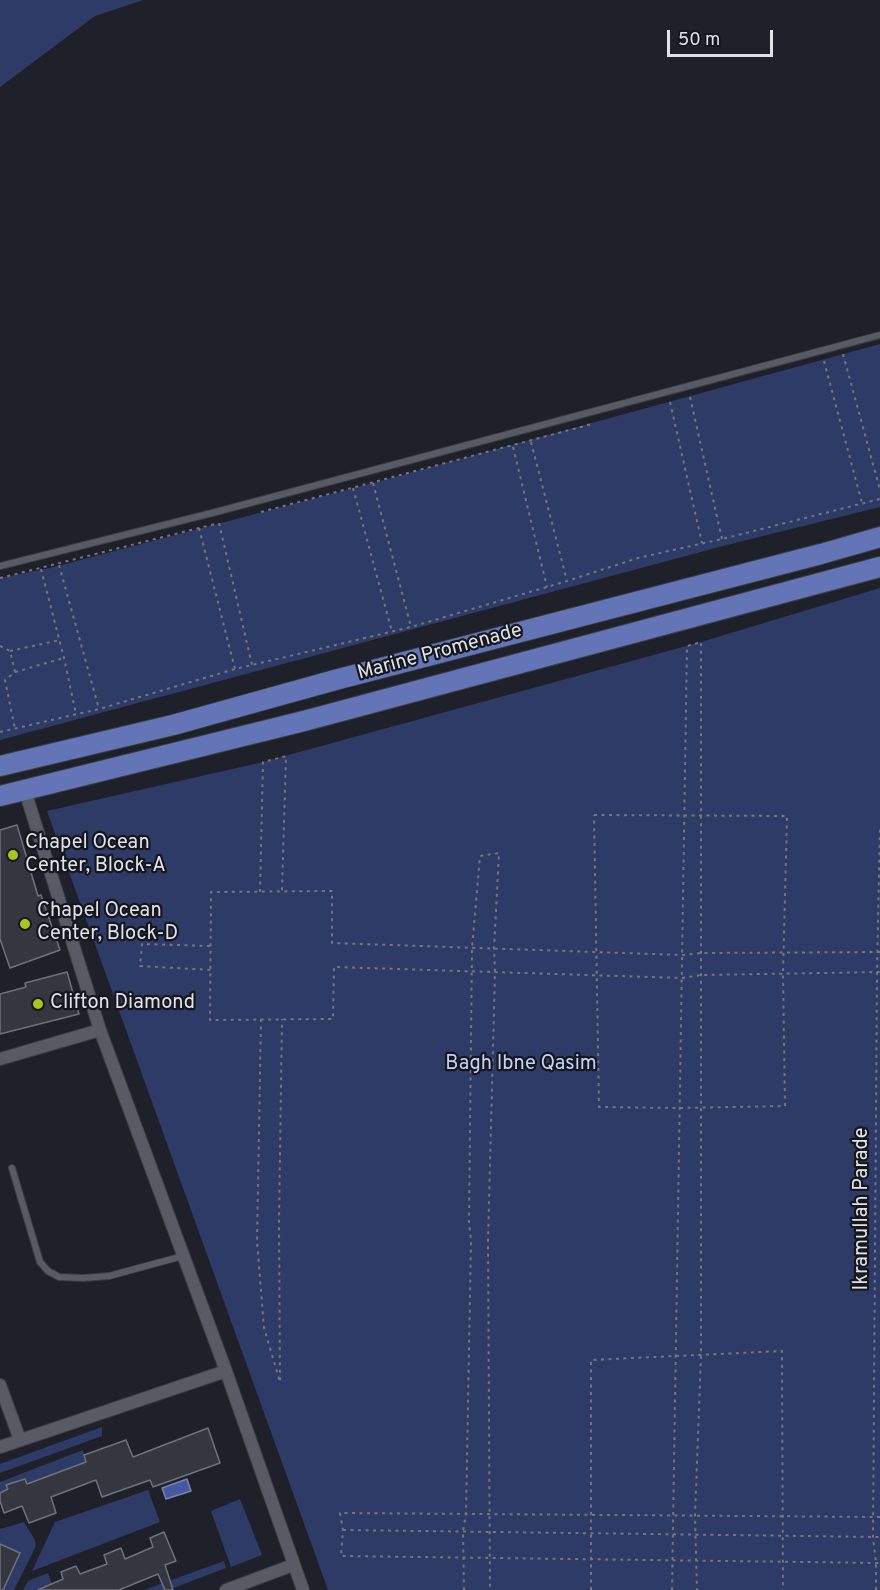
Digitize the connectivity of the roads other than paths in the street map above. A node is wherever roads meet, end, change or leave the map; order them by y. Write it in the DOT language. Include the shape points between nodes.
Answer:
graph roads {
  1 [pos="880,335"];
  2 [pos="880,537"];
  3 [pos="821,554"];
  4 [pos="0,566"];
  5 [pos="880,567"];
  6 [pos="826,582"];
  7 [pos="0,766"];
  8 [pos="25,791"];
  9 [pos="0,796"];
  10 [pos="100,1030"];
  11 [pos="0,1059"];
  12 [pos="12,1168"];
  13 [pos="183,1256"];
  14 [pos="226,1371"];
  15 [pos="0,1385"];
  16 [pos="20,1440"];
  17 [pos="0,1447"];
  18 [pos="293,1565"];
  19 [pos="226,1590"];
  20 [pos="303,1590"];
  1 -- 4 [label="lane" via="216,513"];
  2 -- 3 [label="main road, Marine Promenade"];
  3 -- 6 [label="main road" via="832,567"];
  3 -- 7 [label="main road, Marine Promenade" via="173,725"];
  5 -- 6 [label="main road, Marine Promenade"];
  6 -- 8 [label="main road, Marine Promenade"];
  8 -- 9 [label="main road, Marine Promenade"];
  8 -- 10 [label="street"];
  10 -- 11 [label="street"];
  10 -- 13 [label="street"];
  12 -- 13 [label="lane" via="40,1262 59,1277 109,1276"];
  13 -- 14 [label="street"];
  14 -- 16 [label="street"];
  14 -- 18 [label="street"];
  15 -- 16 [label="street"];
  16 -- 17 [label="street"];
  18 -- 19 [label="street"];
  18 -- 20 [label="street"];
}
